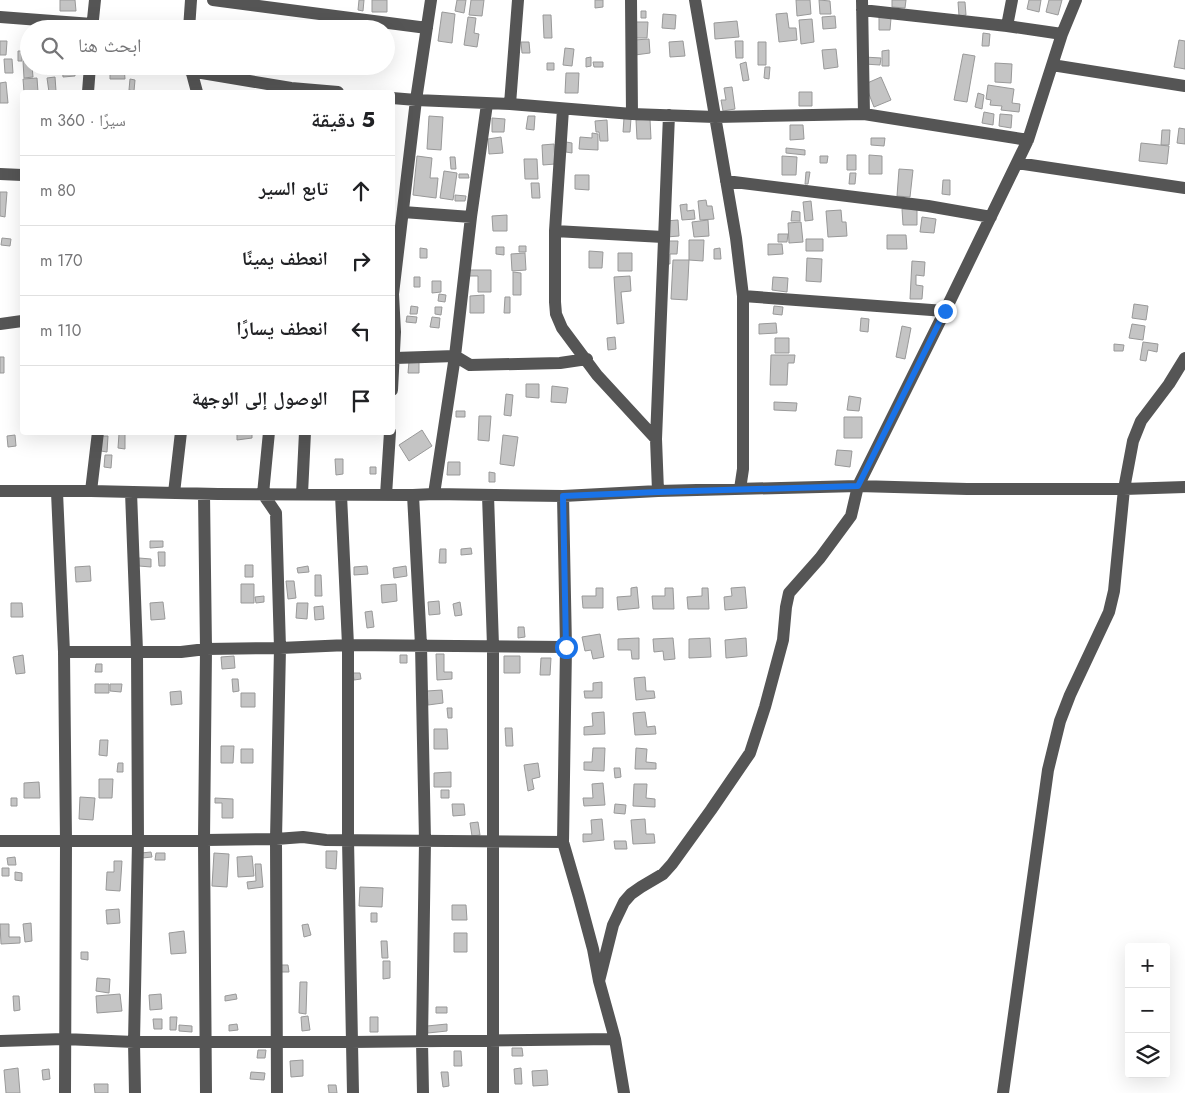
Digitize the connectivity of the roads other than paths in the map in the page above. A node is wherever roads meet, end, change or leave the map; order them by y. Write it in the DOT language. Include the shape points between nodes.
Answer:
graph roads {
  1 [pos="95,0"];
  2 [pos="191,0"];
  3 [pos="213,0"];
  4 [pos="431,0"];
  5 [pos="518,0"];
  6 [pos="631,0"];
  7 [pos="695,0"];
  8 [pos="1012,0"];
  9 [pos="1076,0"];
  10 [pos="862,5"];
  11 [pos="0,17"];
  12 [pos="31,20"];
  13 [pos="93,20"];
  14 [pos="190,20"];
  15 [pos="366,20"];
  16 [pos="395,24"];
  17 [pos="1007,26"];
  18 [pos="427,28"];
  19 [pos="1062,34"];
  20 [pos="1052,65"];
  21 [pos="89,75"];
  22 [pos="192,75"];
  23 [pos="222,75"];
  24 [pos="1185,86"];
  25 [pos="88,90"];
  26 [pos="196,90"];
  27 [pos="291,90"];
  28 [pos="395,98"];
  29 [pos="416,100"];
  30 [pos="487,104"];
  31 [pos="510,104"];
  32 [pos="563,109"];
  33 [pos="632,114"];
  34 [pos="864,114"];
  35 [pos="669,115"];
  36 [pos="714,117"];
  37 [pos="1028,140"];
  38 [pos="1017,163"];
  39 [pos="0,174"];
  40 [pos="20,175"];
  41 [pos="726,181"];
  42 [pos="1185,188"];
  43 [pos="403,212"];
  44 [pos="471,217"];
  45 [pos="991,217"];
  46 [pos="555,231"];
  47 [pos="663,238"];
  48 [pos="395,278"];
  49 [pos="742,296"];
  50 [pos="945,311"];
  51 [pos="20,321"];
  52 [pos="0,324"];
  53 [pos="395,332"];
  54 [pos="455,356"];
  55 [pos="395,358"];
  56 [pos="1185,358"];
  57 [pos="587,360"];
  58 [pos="98,435"];
  59 [pos="181,435"];
  60 [pos="269,435"];
  61 [pos="305,435"];
  62 [pos="390,435"];
  63 [pos="656,439"];
  64 [pos="858,486"];
  65 [pos="1185,486"];
  66 [pos="740,489"];
  67 [pos="1124,489"];
  68 [pos="0,491"];
  69 [pos="91,491"];
  70 [pos="57,492"];
  71 [pos="131,492"];
  72 [pos="658,492"];
  73 [pos="174,493"];
  74 [pos="204,494"];
  75 [pos="264,494"];
  76 [pos="302,494"];
  77 [pos="434,494"];
  78 [pos="341,495"];
  79 [pos="386,495"];
  80 [pos="413,495"];
  81 [pos="488,495"];
  82 [pos="563,496"];
  83 [pos="348,645"];
  84 [pos="421,645"];
  85 [pos="493,646"];
  86 [pos="566,647"];
  87 [pos="280,648"];
  88 [pos="206,649"];
  89 [pos="137,651"];
  90 [pos="64,652"];
  91 [pos="276,839"];
  92 [pos="204,840"];
  93 [pos="348,840"];
  94 [pos="0,841"];
  95 [pos="66,841"];
  96 [pos="138,841"];
  97 [pos="425,841"];
  98 [pos="494,841"];
  99 [pos="563,842"];
  100 [pos="599,981"];
  101 [pos="64,1039"];
  102 [pos="615,1039"];
  103 [pos="494,1040"];
  104 [pos="0,1041"];
  105 [pos="422,1041"];
  106 [pos="134,1042"];
  107 [pos="206,1042"];
  108 [pos="277,1042"];
  109 [pos="352,1042"];
  110 [pos="65,1093"];
  111 [pos="135,1093"];
  112 [pos="206,1093"];
  113 [pos="277,1093"];
  114 [pos="352,1093"];
  115 [pos="423,1093"];
  116 [pos="493,1093"];
  117 [pos="624,1093"];
  118 [pos="1003,1093"];
  1 -- 13 [label="street"];
  2 -- 14 [label="street"];
  3 -- 15 [label="street"];
  4 -- 18 [label="street"];
  5 -- 31 [label="street"];
  6 -- 33 [label="street"];
  7 -- 36 [label="street"];
  8 -- 17 [label="street"];
  9 -- 19 [label="street"];
  10 -- 17 [label="street"];
  10 -- 34 [label="street"];
  11 -- 12 [label="street"];
  16 -- 18 [label="street"];
  17 -- 19 [label="street"];
  18 -- 29 [label="street"];
  19 -- 20 [label="street"];
  20 -- 24 [label="street"];
  20 -- 37 [label="street"];
  21 -- 25 [label="street"];
  22 -- 26 [label="street"];
  23 -- 27 [label="street"];
  28 -- 29 [label="street"];
  29 -- 30 [label="street"];
  29 -- 43 [label="street"];
  30 -- 31 [label="street"];
  30 -- 44 [label="street"];
  31 -- 32 [label="street"];
  32 -- 33 [label="street"];
  32 -- 46 [label="street"];
  33 -- 35 [label="street"];
  34 -- 36 [label="street"];
  34 -- 37 [label="street"];
  35 -- 36 [label="street"];
  35 -- 47 [label="street"];
  36 -- 41 [label="street"];
  37 -- 38 [label="street"];
  38 -- 42 [label="street"];
  38 -- 45 [label="street"];
  39 -- 40 [label="street"];
  41 -- 45 [label="street"];
  41 -- 49 [label="street"];
  43 -- 44 [label="street"];
  43 -- 48 [label="street"];
  44 -- 54 [label="street"];
  45 -- 50 [label="street"];
  46 -- 47 [label="street"];
  46 -- 57 [label="street" via="556,314 562,328"];
  47 -- 63 [label="street"];
  49 -- 50 [label="street"];
  49 -- 66 [label="street" via="743,469"];
  50 -- 64 [label="street"];
  51 -- 52 [label="street"];
  53 -- 55 [label="street"];
  54 -- 55 [label="street"];
  54 -- 57 [label="street" via="470,365"];
  54 -- 77 [label="street"];
  56 -- 67 [label="street" via="1141,421 1133,442"];
  57 -- 63 [label="street"];
  58 -- 69 [label="street"];
  59 -- 73 [label="street"];
  60 -- 75 [label="street"];
  61 -- 76 [label="street"];
  62 -- 79 [label="street"];
  63 -- 72 [label="street"];
  64 -- 66 [label="street"];
  64 -- 67 [label="street"];
  64 -- 100 [label="street" via="851,516 789,593 783,640 750,753 672,864 624,902 613,925"];
  65 -- 67 [label="street"];
  66 -- 72 [label="street"];
  67 -- 118 [label="street" via="1109,612 1070,695 1048,770"];
  68 -- 70 [label="street"];
  69 -- 70 [label="street"];
  69 -- 71 [label="street"];
  70 -- 90 [label="street"];
  71 -- 73 [label="street"];
  71 -- 89 [label="street"];
  72 -- 82 [label="street"];
  73 -- 74 [label="street"];
  74 -- 75 [label="street"];
  74 -- 88 [label="street"];
  75 -- 76 [label="street"];
  75 -- 87 [label="street" via="276,513"];
  76 -- 78 [label="street"];
  77 -- 80 [label="street"];
  77 -- 81 [label="street"];
  78 -- 79 [label="street"];
  78 -- 83 [label="street"];
  79 -- 80 [label="street"];
  80 -- 84 [label="street"];
  81 -- 82 [label="street"];
  81 -- 85 [label="street"];
  82 -- 86 [label="street"];
  83 -- 84 [label="street"];
  83 -- 87 [label="street"];
  83 -- 93 [label="street"];
  84 -- 85 [label="street"];
  84 -- 97 [label="street"];
  85 -- 86 [label="street"];
  85 -- 98 [label="street"];
  86 -- 99 [label="street"];
  87 -- 88 [label="street"];
  87 -- 91 [label="street"];
  88 -- 89 [label="street"];
  88 -- 92 [label="street"];
  89 -- 90 [label="street"];
  89 -- 96 [label="street"];
  90 -- 95 [label="street"];
  91 -- 92 [label="street"];
  91 -- 93 [label="street" via="303,836"];
  91 -- 108 [label="street"];
  92 -- 96 [label="street"];
  92 -- 107 [label="street"];
  93 -- 97 [label="street"];
  93 -- 109 [label="street"];
  94 -- 95 [label="street"];
  95 -- 96 [label="street"];
  95 -- 101 [label="street"];
  96 -- 106 [label="street"];
  97 -- 98 [label="street"];
  97 -- 105 [label="street"];
  98 -- 99 [label="street"];
  98 -- 103 [label="street"];
  99 -- 100 [label="street"];
  100 -- 102 [label="street"];
  101 -- 104 [label="street"];
  101 -- 106 [label="street"];
  101 -- 110 [label="street"];
  102 -- 103 [label="street"];
  102 -- 117 [label="street"];
  103 -- 105 [label="street"];
  103 -- 116 [label="street"];
  105 -- 109 [label="street"];
  105 -- 115 [label="street"];
  106 -- 107 [label="street"];
  106 -- 111 [label="street"];
  107 -- 108 [label="street"];
  107 -- 112 [label="street"];
  108 -- 109 [label="street"];
  108 -- 113 [label="street"];
  109 -- 114 [label="street"];
}
